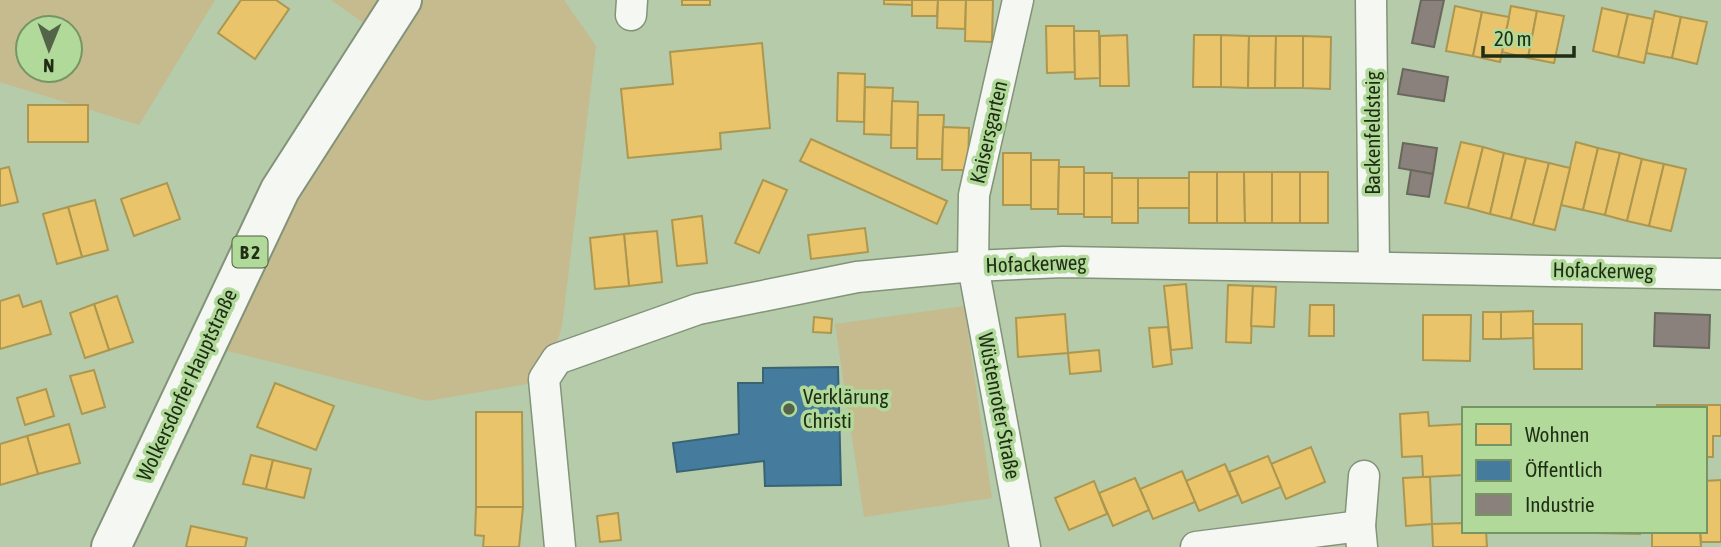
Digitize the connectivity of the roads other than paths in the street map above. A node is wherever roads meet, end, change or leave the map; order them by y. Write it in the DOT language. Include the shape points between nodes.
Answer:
graph roads {
  1 [pos="402,0"];
  2 [pos="1018,0"];
  3 [pos="1371,0"];
  4 [pos="973,266"];
  5 [pos="1374,267"];
  6 [pos="1721,274"];
  7 [pos="1364,476"];
  8 [pos="1361,536"];
  9 [pos="111,547"];
  10 [pos="560,547"];
  11 [pos="1025,547"];
  12 [pos="1196,547"];
  1 -- 9 [label="main road, Wolkersdorfer Hauptstraße / B 2" via="280,190"];
  2 -- 4 [label="street, Kaisersgarten" via="974,195"];
  3 -- 5 [label="street, Backenfeldsteig"];
  4 -- 5 [label="street, Hofackerweg" via="1063,262"];
  4 -- 10 [label="street, Hofackerweg" via="857,277 698,309 557,359 544,379"];
  4 -- 11 [label="street, Wüstenroter Straße"];
  5 -- 6 [label="street, Hofackerweg"];
  7 -- 8 [label="street"];
  8 -- 12 [label="street"];
}
